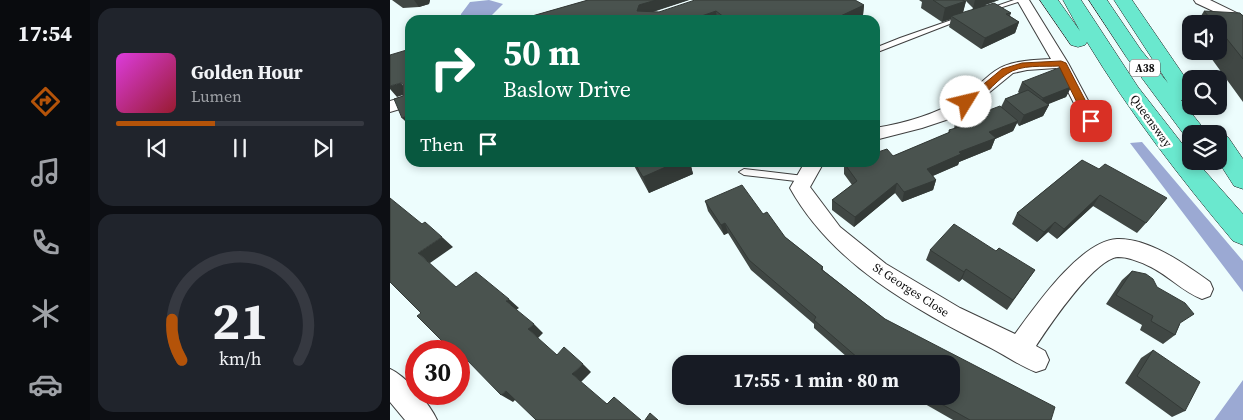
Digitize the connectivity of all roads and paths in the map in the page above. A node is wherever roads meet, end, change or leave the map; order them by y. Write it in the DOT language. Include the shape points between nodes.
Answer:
graph roads {
  1 [pos="1022,0"];
  2 [pos="1049,0"];
  3 [pos="1072,0"];
  4 [pos="1098,0"];
  5 [pos="1123,0"];
  6 [pos="1200,0"];
  7 [pos="1243,21"];
  8 [pos="880,47"];
  9 [pos="1061,63"];
  10 [pos="1182,88"];
  11 [pos="405,102"];
  12 [pos="390,107"];
  13 [pos="1091,121"];
  14 [pos="1189,125"];
  15 [pos="1155,128"];
  16 [pos="880,133"];
  17 [pos="1227,155"];
  18 [pos="1227,169"];
  19 [pos="810,171"];
  20 [pos="744,172"];
  21 [pos="1243,179"];
  22 [pos="1243,188"];
  23 [pos="1243,233"];
  24 [pos="1202,289"];
  25 [pos="390,382"];
  26 [pos="423,420"];
  1 -- 8 [label="lane" via="967,12"];
  1 -- 9 [label="street"];
  2 -- 15 [label="highway" via="1100,68"];
  3 -- 15 [label="highway, Queensway / A38"];
  4 -- 14 [label="highway, A38" via="1134,54"];
  5 -- 10 [label="highway"];
  6 -- 7 [label="street"];
  9 -- 13 [label="street"];
  9 -- 16 [label="street" via="1012,68 998,75 979,95 951,110"];
  11 -- 12 [label="street"];
  15 -- 23 [label="highway, Queensway / A38"];
  17 -- 21 [label="highway"];
  18 -- 22 [label="highway"];
  19 -- 20 [label="lane"];
  19 -- 24 [label="street, St Georges Close" via="800,188 833,233 878,271 952,316 1028,355 1050,307 1084,265 1114,248 1144,253 1174,268"];
  25 -- 26 [label="street"];
}
